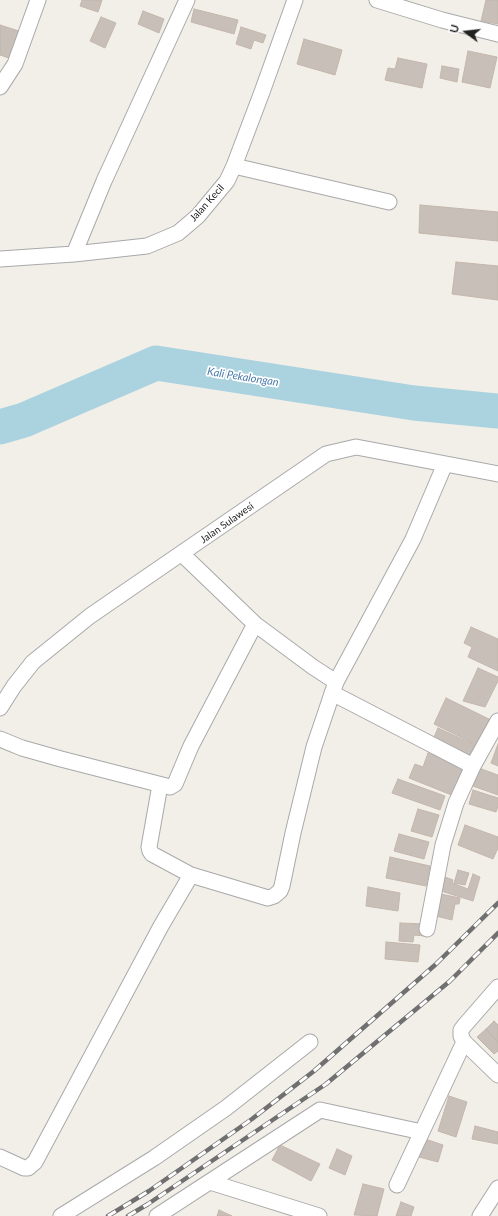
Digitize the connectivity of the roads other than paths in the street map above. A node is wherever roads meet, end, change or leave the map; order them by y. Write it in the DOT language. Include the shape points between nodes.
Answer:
graph roads {
  1 [pos="38,0"];
  2 [pos="187,0"];
  3 [pos="295,0"];
  4 [pos="377,0"];
  5 [pos="498,34"];
  6 [pos="0,87"];
  7 [pos="234,166"];
  8 [pos="389,202"];
  9 [pos="74,254"];
  10 [pos="0,259"];
  11 [pos="445,464"];
  12 [pos="498,474"];
  13 [pos="182,554"];
  14 [pos="255,624"];
  15 [pos="334,688"];
  16 [pos="0,708"];
  17 [pos="498,721"];
  18 [pos="0,739"];
  19 [pos="473,766"];
  20 [pos="160,785"];
  21 [pos="191,874"];
  22 [pos="427,929"];
  23 [pos="498,987"];
  24 [pos="310,1042"];
  25 [pos="464,1042"];
  26 [pos="498,1075"];
  27 [pos="422,1132"];
  28 [pos="0,1157"];
  29 [pos="210,1182"];
  30 [pos="397,1185"];
  31 [pos="498,1188"];
  32 [pos="61,1216"];
  33 [pos="157,1216"];
  34 [pos="318,1216"];
  35 [pos="480,1216"];
  1 -- 6 [label="street" via="15,64"];
  2 -- 9 [label="street" via="104,181"];
  3 -- 7 [label="street, Jalan Kecil"];
  4 -- 5 [label="street"];
  7 -- 8 [label="street"];
  7 -- 9 [label="street, Jalan Kecil" via="227,181 212,200 178,233 147,246"];
  9 -- 10 [label="street, Jalan Kecil"];
  11 -- 12 [label="street, Jalan Sulawesi"];
  11 -- 13 [label="street, Jalan Sulawesi" via="356,447 326,454"];
  11 -- 15 [label="street" via="413,539"];
  13 -- 14 [label="street"];
  13 -- 16 [label="street, Jalan Sulawesi" via="90,616 33,662"];
  14 -- 15 [label="street" via="313,667"];
  14 -- 20 [label="street" via="191,746 175,784 170,787"];
  15 -- 19 [label="street"];
  15 -- 21 [label="street" via="314,747 280,891 268,898"];
  17 -- 19 [label="street"];
  18 -- 20 [label="street" via="22,748"];
  19 -- 22 [label="street" via="456,803 443,846"];
  20 -- 21 [label="street" via="150,851"];
  21 -- 28 [label="street" via="35,1162 24,1168"];
  23 -- 25 [label="street" via="461,1030"];
  24 -- 32 [label="street" via="226,1108 154,1158"];
  25 -- 26 [label="street"];
  25 -- 27 [label="street"];
  27 -- 29 [label="street" via="320,1110"];
  27 -- 30 [label="street"];
  29 -- 33 [label="street"];
  29 -- 34 [label="street"];
  31 -- 35 [label="street"];
}
